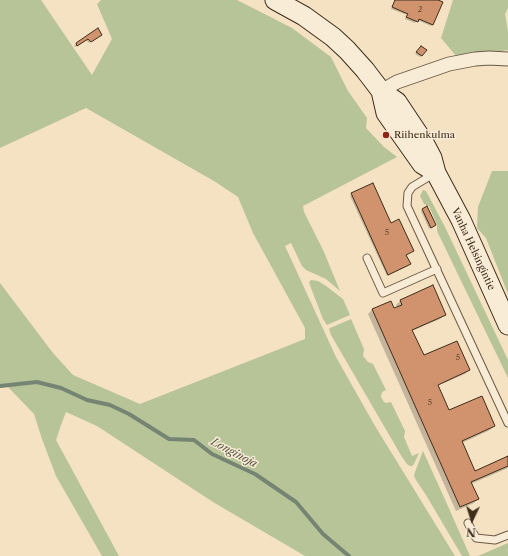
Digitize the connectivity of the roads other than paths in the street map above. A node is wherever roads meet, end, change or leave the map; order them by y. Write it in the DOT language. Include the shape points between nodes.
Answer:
graph roads {
  1 [pos="275,0"];
  2 [pos="508,59"];
  3 [pos="381,91"];
  4 [pos="436,173"];
  5 [pos="366,258"];
  6 [pos="436,269"];
  7 [pos="508,325"];
  8 [pos="508,424"];
  9 [pos="468,523"];
  10 [pos="508,535"];
  1 -- 3 [label="main road, Vanha Helsingintie" via="304,16 333,37"];
  2 -- 3 [label="street" via="475,59 449,64 397,82"];
  3 -- 4 [label="main road, Vanha Helsingintie" via="386,113 422,164"];
  4 -- 6 [label="lane" via="412,187 408,193 407,206"];
  4 -- 7 [label="main road, Vanha Helsingintie" via="461,220"];
  5 -- 6 [label="lane" via="383,293"];
  6 -- 8 [label="lane"];
  9 -- 10 [label="lane" via="476,538 495,540"];
}
